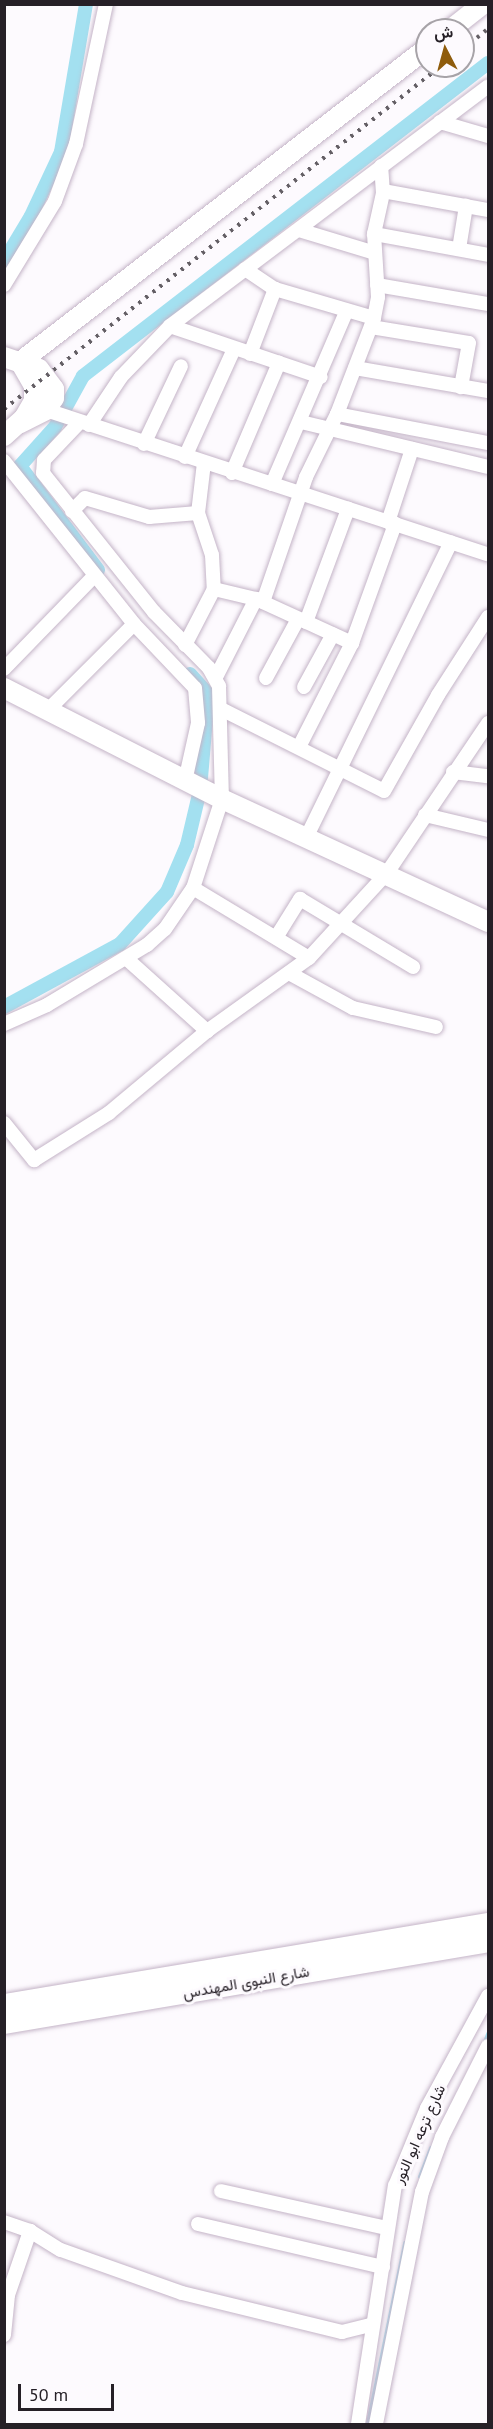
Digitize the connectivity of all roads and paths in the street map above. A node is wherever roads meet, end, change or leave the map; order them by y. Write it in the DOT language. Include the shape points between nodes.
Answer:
graph roads {
  1 [pos="106,4"];
  2 [pos="483,4"];
  3 [pos="465,18"];
  4 [pos="415,57"];
  5 [pos="489,86"];
  6 [pos="440,122"];
  7 [pos="489,136"];
  8 [pos="381,166"];
  9 [pos="383,190"];
  10 [pos="466,206"];
  11 [pos="489,210"];
  12 [pos="299,230"];
  13 [pos="374,234"];
  14 [pos="459,249"];
  15 [pos="372,252"];
  16 [pos="489,255"];
  17 [pos="245,269"];
  18 [pos="4,285"];
  19 [pos="377,285"];
  20 [pos="275,289"];
  21 [pos="489,304"];
  22 [pos="347,310"];
  23 [pos="372,322"];
  24 [pos="171,326"];
  25 [pos="234,349"];
  26 [pos="250,354"];
  27 [pos="12,359"];
  28 [pos="279,363"];
  29 [pos="181,366"];
  30 [pos="355,368"];
  31 [pos="321,377"];
  32 [pos="461,387"];
  33 [pos="489,391"];
  34 [pos="45,410"];
  35 [pos="337,414"];
  36 [pos="82,422"];
  37 [pos="301,422"];
  38 [pos="12,430"];
  39 [pos="328,430"];
  40 [pos="489,443"];
  41 [pos="144,444"];
  42 [pos="412,449"];
  43 [pos="185,457"];
  44 [pos="4,461"];
  45 [pos="204,463"];
  46 [pos="489,466"];
  47 [pos="232,472"];
  48 [pos="272,484"];
  49 [pos="300,493"];
  50 [pos="348,509"];
  51 [pos="72,511"];
  52 [pos="198,513"];
  53 [pos="392,523"];
  54 [pos="451,542"];
  55 [pos="489,554"];
  56 [pos="94,576"];
  57 [pos="213,589"];
  58 [pos="260,601"];
  59 [pos="489,617"];
  60 [pos="302,620"];
  61 [pos="134,624"];
  62 [pos="333,634"];
  63 [pos="352,644"];
  64 [pos="185,645"];
  65 [pos="4,669"];
  66 [pos="216,677"];
  67 [pos="266,678"];
  68 [pos="304,687"];
  69 [pos="4,688"];
  70 [pos="49,709"];
  71 [pos="220,709"];
  72 [pos="487,728"];
  73 [pos="299,747"];
  74 [pos="341,769"];
  75 [pos="453,772"];
  76 [pos="489,776"];
  77 [pos="190,783"];
  78 [pos="218,797"];
  79 [pos="425,815"];
  80 [pos="489,830"];
  81 [pos="307,836"];
  82 [pos="387,873"];
  83 [pos="193,888"];
  84 [pos="489,922"];
  85 [pos="342,926"];
  86 [pos="277,936"];
  87 [pos="309,958"];
  88 [pos="127,959"];
  89 [pos="413,967"];
  90 [pos="289,973"];
  91 [pos="4,1024"];
  92 [pos="436,1027"];
  93 [pos="207,1031"];
  94 [pos="4,1123"];
  95 [pos="489,1923"];
  96 [pos="489,1941"];
  97 [pos="244,1973"];
  98 [pos="489,1996"];
  99 [pos="4,2004"];
  100 [pos="4,2023"];
  101 [pos="489,2046"];
  102 [pos="221,2191"];
  103 [pos="4,2222"];
  104 [pos="198,2224"];
  105 [pos="387,2228"];
  106 [pos="30,2231"];
  107 [pos="383,2266"];
  108 [pos="371,2325"];
  109 [pos="4,2335"];
  110 [pos="358,2424"];
  111 [pos="376,2424"];
  1 -- 18 [label="street" via="76,144 55,201"];
  2 -- 3 [label="main road"];
  4 -- 27 [label="main road"];
  5 -- 6 [label="street"];
  6 -- 7 [label="street"];
  6 -- 8 [label="street"];
  8 -- 9 [label="street"];
  8 -- 12 [label="street"];
  9 -- 10 [label="street"];
  9 -- 13 [label="street"];
  10 -- 11 [label="street"];
  10 -- 14 [label="street"];
  12 -- 15 [label="street"];
  12 -- 17 [label="street"];
  13 -- 14 [label="street"];
  13 -- 15 [label="street"];
  14 -- 16 [label="street"];
  15 -- 19 [label="street"];
  17 -- 20 [label="street"];
  17 -- 24 [label="street"];
  19 -- 21 [label="street"];
  19 -- 23 [label="street"];
  20 -- 22 [label="street"];
  20 -- 26 [label="street"];
  22 -- 23 [label="street"];
  22 -- 31 [label="street"];
  23 -- 30 [label="street"];
  23 -- 32 [label="street" via="469,343"];
  24 -- 25 [label="street"];
  24 -- 36 [label="street"];
  25 -- 26 [label="street"];
  25 -- 43 [label="street"];
  26 -- 28 [label="street"];
  27 -- 34 [label="main road" via="39,369 52,384 54,398"];
  28 -- 31 [label="street"];
  28 -- 47 [label="street"];
  29 -- 41 [label="street"];
  30 -- 32 [label="street"];
  30 -- 35 [label="street"];
  31 -- 37 [label="street"];
  32 -- 33 [label="street"];
  34 -- 36 [label="street"];
  34 -- 38 [label="main road"];
  35 -- 39 [label="street"];
  35 -- 40 [label="street"];
  36 -- 41 [label="street"];
  36 -- 51 [label="street" via="42,466 50,484"];
  37 -- 39 [label="street"];
  37 -- 48 [label="street"];
  39 -- 42 [label="street"];
  39 -- 49 [label="street"];
  41 -- 43 [label="street"];
  42 -- 46 [label="street"];
  42 -- 53 [label="street"];
  43 -- 45 [label="street"];
  44 -- 56 [label="street"];
  45 -- 47 [label="street"];
  45 -- 52 [label="street"];
  47 -- 48 [label="street"];
  48 -- 49 [label="street"];
  49 -- 50 [label="street"];
  49 -- 58 [label="street"];
  50 -- 53 [label="street"];
  50 -- 60 [label="street"];
  51 -- 52 [label="street" via="85,498 149,516"];
  51 -- 64 [label="street"];
  52 -- 57 [label="street" via="212,555"];
  53 -- 54 [label="street"];
  53 -- 63 [label="street"];
  54 -- 55 [label="street"];
  54 -- 74 [label="street"];
  56 -- 61 [label="street"];
  56 -- 65 [label="street"];
  57 -- 58 [label="street"];
  57 -- 64 [label="street"];
  58 -- 60 [label="street"];
  58 -- 66 [label="street"];
  59 -- 74 [label="street" via="438,695 384,791"];
  60 -- 62 [label="street"];
  60 -- 67 [label="street"];
  61 -- 70 [label="street"];
  61 -- 77 [label="street" via="195,688 198,723"];
  62 -- 63 [label="street"];
  62 -- 68 [label="street"];
  63 -- 73 [label="street"];
  64 -- 66 [label="street"];
  66 -- 71 [label="street"];
  69 -- 70 [label="main road"];
  70 -- 77 [label="main road"];
  71 -- 73 [label="street"];
  71 -- 78 [label="street"];
  72 -- 75 [label="street"];
  73 -- 74 [label="street"];
  74 -- 81 [label="street"];
  75 -- 76 [label="street"];
  75 -- 79 [label="street"];
  77 -- 78 [label="main road"];
  78 -- 81 [label="main road"];
  78 -- 83 [label="street"];
  79 -- 80 [label="street"];
  79 -- 82 [label="street"];
  81 -- 82 [label="main road"];
  82 -- 84 [label="main road"];
  82 -- 85 [label="street"];
  83 -- 86 [label="street"];
  83 -- 88 [label="street" via="165,929"];
  85 -- 86 [label="street" via="300,899"];
  85 -- 87 [label="street"];
  85 -- 89 [label="street"];
  86 -- 87 [label="street"];
  87 -- 90 [label="street"];
  88 -- 91 [label="street" via="47,1005"];
  88 -- 93 [label="street"];
  90 -- 92 [label="street" via="353,1008"];
  90 -- 93 [label="street"];
  93 -- 94 [label="street" via="109,1113 34,1160"];
  95 -- 97 [label="main road, شارع النبوى المهندس"];
  96 -- 97 [label="main road, شارع النبوى المهندس"];
  97 -- 99 [label="main road, شارع النبوى المهندس"];
  97 -- 100 [label="main road, شارع النبوى المهندس"];
  98 -- 105 [label="street, شارع ترعه ابو النور" via="416,2133 395,2186"];
  101 -- 111 [label="street, شارع ترعه ابو النور" via="442,2137 422,2192"];
  102 -- 105 [label="street"];
  103 -- 106 [label="street"];
  104 -- 107 [label="street"];
  105 -- 107 [label="street, شارع ترعه ابو النور"];
  106 -- 108 [label="street" via="61,2250 182,2293 342,2332"];
  106 -- 109 [label="street" via="8,2295"];
  107 -- 108 [label="street, شارع ترعه ابو النور" via="382,2291"];
  108 -- 110 [label="street, شارع ترعه ابو النور"];
}
